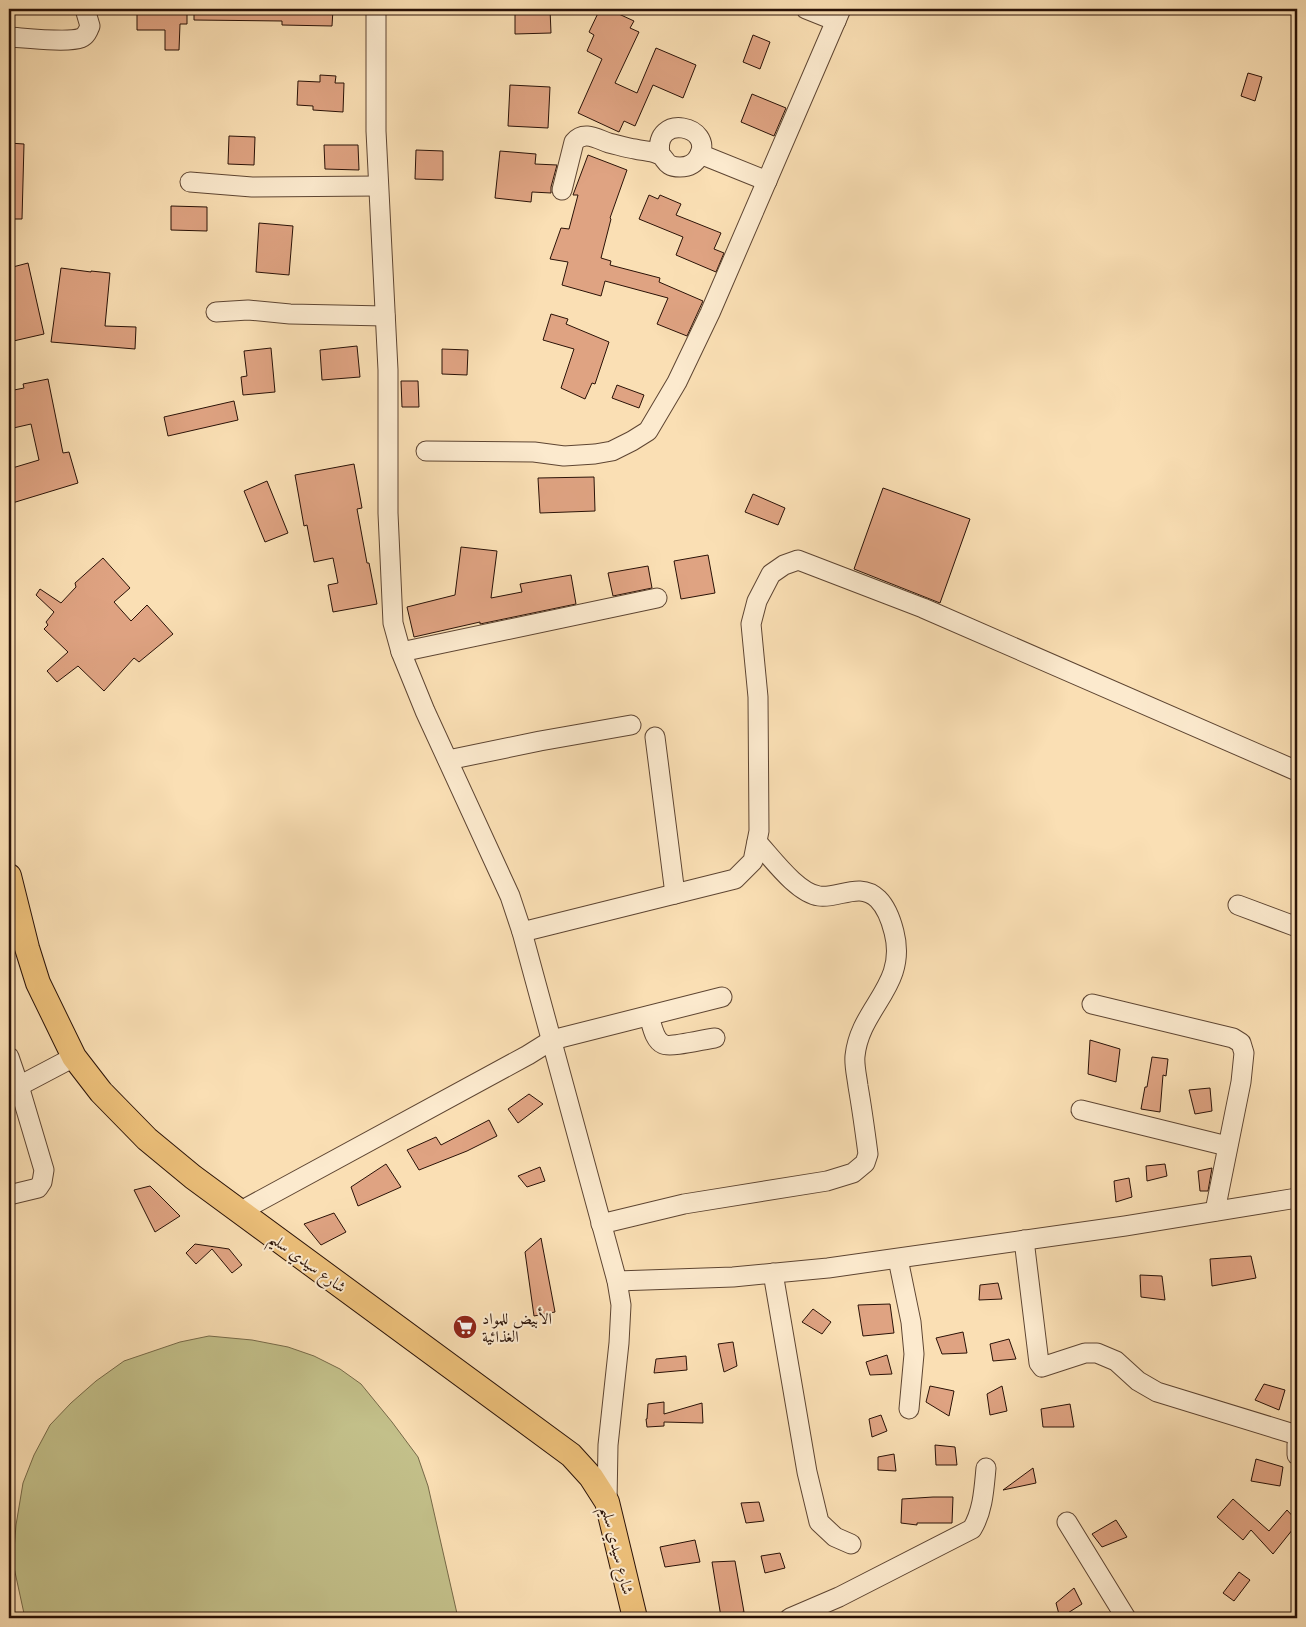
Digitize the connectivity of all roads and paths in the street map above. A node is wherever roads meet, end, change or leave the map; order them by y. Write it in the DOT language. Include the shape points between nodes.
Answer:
graph roads {
  1 [pos="85,9"];
  2 [pos="376,9"];
  3 [pos="806,9"];
  4 [pos="838,15"];
  5 [pos="9,37"];
  6 [pos="660,154"];
  7 [pos="700,154"];
  8 [pos="767,181"];
  9 [pos="190,182"];
  10 [pos="378,186"];
  11 [pos="562,190"];
  12 [pos="216,312"];
  13 [pos="385,316"];
  14 [pos="426,450"];
  15 [pos="657,598"];
  16 [pos="401,652"];
  17 [pos="631,725"];
  18 [pos="655,737"];
  19 [pos="448,760"];
  20 [pos="1297,771"];
  21 [pos="757,842"];
  22 [pos="9,876"];
  23 [pos="675,894"];
  24 [pos="1238,905"];
  25 [pos="1297,927"];
  26 [pos="522,932"];
  27 [pos="722,997"];
  28 [pos="1092,1004"];
  29 [pos="649,1016"];
  30 [pos="715,1038"];
  31 [pos="552,1040"];
  32 [pos="9,1057"];
  33 [pos="74,1057"];
  34 [pos="14,1087"];
  35 [pos="1081,1110"];
  36 [pos="1227,1146"];
  37 [pos="9,1195"];
  38 [pos="1297,1198"];
  39 [pos="239,1212"];
  40 [pos="1215,1212"];
  41 [pos="601,1224"];
  42 [pos="1024,1240"];
  43 [pos="898,1258"];
  44 [pos="773,1273"];
  45 [pos="616,1281"];
  46 [pos="909,1409"];
  47 [pos="1297,1435"];
  48 [pos="1297,1444"];
  49 [pos="1297,1455"];
  50 [pos="986,1468"];
  51 [pos="607,1502"];
  52 [pos="1067,1522"];
  53 [pos="851,1544"];
  54 [pos="635,1618"];
  55 [pos="790,1618"];
  56 [pos="1126,1618"];
  1 -- 5 [label="street" via="90,26 81,38"];
  2 -- 10 [label="street"];
  3 -- 4 [label="street"];
  4 -- 8 [label="street"];
  6 -- 7 [label="street" via="668,164 678,167 692,164"];
  6 -- 7 [label="street" via="661,137 678,127 689,129 698,137"];
  6 -- 11 [label="street" via="593,136 580,137 574,142"];
  7 -- 8 [label="street"];
  8 -- 14 [label="street" via="710,314 677,382 648,431 632,442 595,454 564,456 534,452"];
  9 -- 10 [label="street" via="252,187"];
  10 -- 13 [label="street"];
  12 -- 13 [label="street" via="248,310"];
  13 -- 16 [label="street" via="391,591 393,623"];
  15 -- 16 [label="street"];
  16 -- 19 [label="street"];
  17 -- 19 [label="street"];
  18 -- 23 [label="street"];
  19 -- 26 [label="street" via="510,896"];
  20 -- 21 [label="street" via="923,608 798,560 771,574 757,602 752,624 758,705"];
  21 -- 23 [label="street" via="753,861 735,879"];
  21 -- 41 [label="street" via="801,888 820,896 864,891 878,899 890,917 896,939 896,967 864,1024 854,1058 868,1154 865,1163 853,1173 827,1181 684,1204"];
  22 -- 33 [label="main road, شارع سيدي سليم" via="38,983"];
  23 -- 26 [label="street"];
  24 -- 25 [label="street"];
  26 -- 31 [label="street"];
  27 -- 29 [label="street"];
  28 -- 36 [label="street" via="1232,1038 1241,1043 1244,1053"];
  29 -- 30 [label="street" via="662,1044 672,1046"];
  29 -- 31 [label="street"];
  31 -- 39 [label="street"];
  31 -- 41 [label="street"];
  32 -- 34 [label="street"];
  33 -- 34 [label="street"];
  33 -- 39 [label="main road, شارع سيدي سليم" via="101,1092 148,1139"];
  34 -- 37 [label="street" via="44,1170 38,1188"];
  35 -- 36 [label="street"];
  36 -- 40 [label="street"];
  38 -- 40 [label="street"];
  39 -- 51 [label="main road, شارع سيدي سليم" via="571,1455"];
  40 -- 42 [label="street"];
  41 -- 45 [label="street"];
  42 -- 43 [label="street"];
  42 -- 47 [label="street" via="1042,1367 1085,1353 1097,1353 1116,1362 1157,1392"];
  43 -- 44 [label="street"];
  43 -- 46 [label="street" via="914,1354"];
  44 -- 45 [label="street"];
  44 -- 53 [label="street" via="807,1472 819,1522 835,1537"];
  45 -- 51 [label="street" via="621,1305 608,1445"];
  48 -- 49 [label="street"];
  50 -- 55 [label="street" via="980,1512 972,1530"];
  51 -- 54 [label="main road, شارع سيدي سليم"];
  52 -- 56 [label="street"];
}
